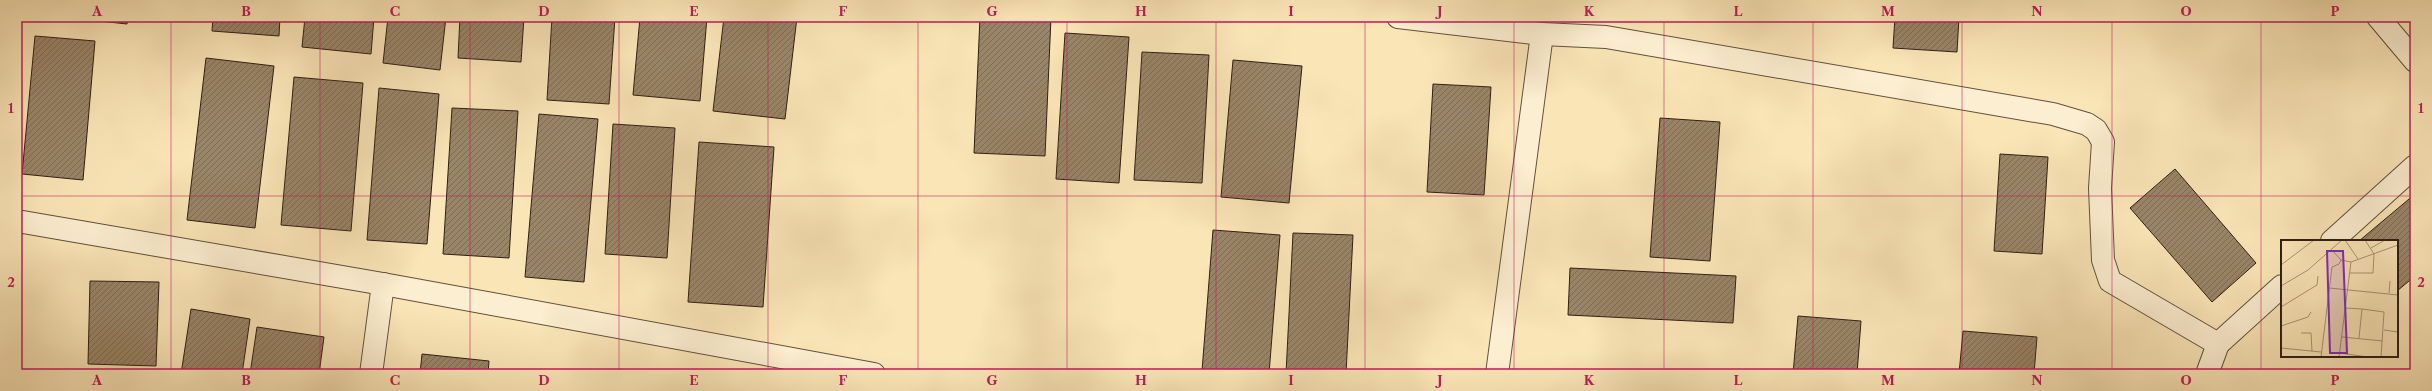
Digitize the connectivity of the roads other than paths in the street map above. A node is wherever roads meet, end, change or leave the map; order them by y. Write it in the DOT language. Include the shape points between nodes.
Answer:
graph roads {
  1 [pos="1398,17"];
  2 [pos="2378,17"];
  3 [pos="1542,34"];
  4 [pos="2415,61"];
  5 [pos="2415,166"];
  6 [pos="17,221"];
  7 [pos="2333,240"];
  8 [pos="383,284"];
  9 [pos="2281,287"];
  10 [pos="2218,344"];
  11 [pos="371,374"];
  12 [pos="874,374"];
  13 [pos="1497,374"];
  14 [pos="2207,374"];
  1 -- 3 [label="street"];
  2 -- 4 [label="street"];
  3 -- 10 [label="street" via="1606,37 2053,114 2087,124 2096,130 2103,142 2100,188 2103,260 2110,282"];
  3 -- 13 [label="street"];
  5 -- 7 [label="street"];
  6 -- 8 [label="street"];
  8 -- 11 [label="street"];
  8 -- 12 [label="street"];
  9 -- 10 [label="street"];
  10 -- 14 [label="street"];
}
